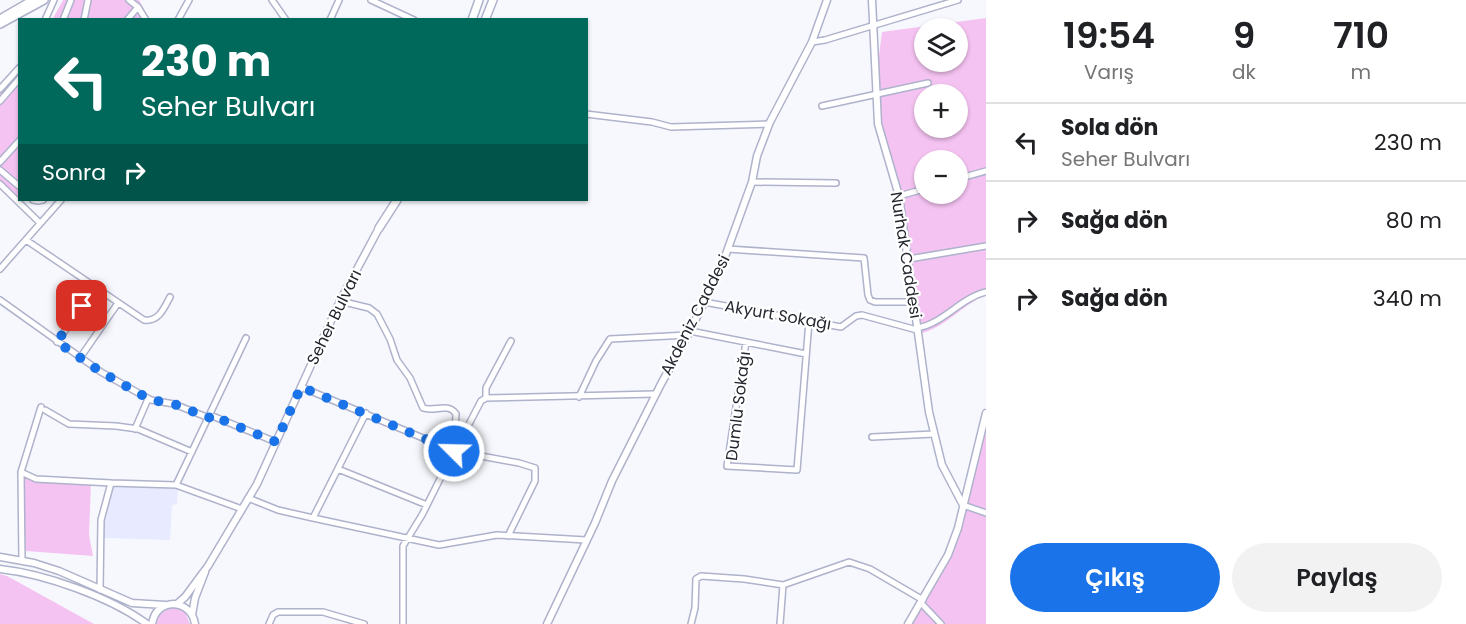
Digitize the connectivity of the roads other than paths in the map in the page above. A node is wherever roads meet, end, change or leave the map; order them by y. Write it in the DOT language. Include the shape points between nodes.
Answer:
graph roads {
  1 [pos="33,0"];
  2 [pos="44,0"];
  3 [pos="54,0"];
  4 [pos="71,0"];
  5 [pos="87,0"];
  6 [pos="129,0"];
  7 [pos="189,0"];
  8 [pos="272,0"];
  9 [pos="339,0"];
  10 [pos="371,0"];
  11 [pos="479,0"];
  12 [pos="493,0"];
  13 [pos="827,0"];
  14 [pos="872,0"];
  15 [pos="958,0"];
  16 [pos="138,7"];
  17 [pos="46,18"];
  18 [pos="64,18"];
  19 [pos="84,18"];
  20 [pos="129,18"];
  21 [pos="145,18"];
  22 [pos="178,18"];
  23 [pos="285,18"];
  24 [pos="331,18"];
  25 [pos="410,18"];
  26 [pos="472,18"];
  27 [pos="486,18"];
  28 [pos="0,19"];
  29 [pos="0,24"];
  30 [pos="873,26"];
  31 [pos="812,42"];
  32 [pos="18,69"];
  33 [pos="18,80"];
  34 [pos="928,83"];
  35 [pos="0,89"];
  36 [pos="876,95"];
  37 [pos="0,100"];
  38 [pos="822,106"];
  39 [pos="588,114"];
  40 [pos="769,124"];
  41 [pos="18,142"];
  42 [pos="0,162"];
  43 [pos="0,170"];
  44 [pos="986,171"];
  45 [pos="968,176"];
  46 [pos="752,182"];
  47 [pos="836,183"];
  48 [pos="0,184"];
  49 [pos="18,185"];
  50 [pos="914,192"];
  51 [pos="899,196"];
  52 [pos="60,201"];
  53 [pos="394,201"];
  54 [pos="40,223"];
  55 [pos="379,228"];
  56 [pos="26,240"];
  57 [pos="986,246"];
  58 [pos="728,249"];
  59 [pos="909,259"];
  60 [pos="0,269"];
  61 [pos="95,288"];
  62 [pos="986,292"];
  63 [pos="170,297"];
  64 [pos="0,300"];
  65 [pos="340,300"];
  66 [pos="705,302"];
  67 [pos="914,302"];
  68 [pos="118,303"];
  69 [pos="809,321"];
  70 [pos="917,329"];
  71 [pos="689,333"];
  72 [pos="246,338"];
  73 [pos="510,341"];
  74 [pos="57,342"];
  75 [pos="746,342"];
  76 [pos="806,354"];
  77 [pos="80,358"];
  78 [pos="301,387"];
  79 [pos="655,394"];
  80 [pos="579,397"];
  81 [pos="486,398"];
  82 [pos="148,399"];
  83 [pos="366,413"];
  84 [pos="986,413"];
  85 [pos="209,416"];
  86 [pos="135,429"];
  87 [pos="934,434"];
  88 [pos="872,437"];
  89 [pos="276,442"];
  90 [pos="454,451"];
  91 [pos="192,452"];
  92 [pos="338,469"];
  93 [pos="21,472"];
  94 [pos="111,483"];
  95 [pos="176,485"];
  96 [pos="248,498"];
  97 [pos="427,505"];
  98 [pos="963,506"];
  99 [pos="242,509"];
  100 [pos="986,513"];
  101 [pos="313,518"];
  102 [pos="508,536"];
  103 [pos="408,538"];
  104 [pos="586,540"];
  105 [pos="0,556"];
  106 [pos="22,561"];
  107 [pos="208,566"];
  108 [pos="0,569"];
  109 [pos="783,585"];
  110 [pos="100,590"];
  111 [pos="922,602"];
  112 [pos="177,604"];
  113 [pos="165,605"];
  114 [pos="192,615"];
  115 [pos="147,624"];
  116 [pos="152,624"];
  117 [pos="195,624"];
  118 [pos="269,624"];
  119 [pos="364,624"];
  120 [pos="403,624"];
  121 [pos="547,624"];
  122 [pos="691,624"];
  123 [pos="780,624"];
  124 [pos="908,624"];
  125 [pos="942,624"];
  1 -- 28 [label="main road"];
  2 -- 29 [label="main road"];
  3 -- 17 [label="street"];
  4 -- 18 [label="street"];
  5 -- 19 [label="street"];
  6 -- 16 [label="street"];
  7 -- 22 [label="street"];
  8 -- 23 [label="street"];
  9 -- 24 [label="street"];
  10 -- 25 [label="street"];
  11 -- 26 [label="main road"];
  12 -- 27 [label="main road"];
  13 -- 31 [label="street, Akdeniz Caddesi"];
  14 -- 30 [label="street, Nurhak Caddesi"];
  15 -- 30 [label="street"];
  16 -- 20 [label="street"];
  16 -- 21 [label="street"];
  30 -- 31 [label="street"];
  30 -- 36 [label="street, Nurhak Caddesi"];
  31 -- 40 [label="street, Akdeniz Caddesi"];
  32 -- 35 [label="street"];
  33 -- 37 [label="street"];
  34 -- 36 [label="street"];
  36 -- 38 [label="street"];
  36 -- 51 [label="street, Nurhak Caddesi" via="878,124"];
  39 -- 40 [label="street" via="671,127"];
  40 -- 46 [label="street, Akdeniz Caddesi"];
  41 -- 42 [label="street"];
  43 -- 49 [label="street"];
  44 -- 45 [label="street"];
  46 -- 47 [label="street"];
  46 -- 58 [label="street, Akdeniz Caddesi"];
  48 -- 54 [label="street"];
  50 -- 51 [label="street"];
  51 -- 59 [label="street, Nurhak Caddesi"];
  52 -- 54 [label="street"];
  53 -- 55 [label="main road, Seher Bulvarı"];
  54 -- 56 [label="street"];
  55 -- 65 [label="street, Seher Bulvarı"];
  56 -- 60 [label="street"];
  56 -- 61 [label="street"];
  57 -- 59 [label="street"];
  58 -- 66 [label="street, Akdeniz Caddesi"];
  58 -- 67 [label="street" via="864,258 870,300"];
  59 -- 67 [label="street, Nurhak Caddesi"];
  61 -- 68 [label="street"];
  61 -- 74 [label="street"];
  62 -- 70 [label="street"];
  63 -- 68 [label="street" via="151,321"];
  64 -- 74 [label="street"];
  65 -- 78 [label="street, Seher Bulvarı"];
  65 -- 90 [label="street" via="377,314 423,408 448,408 455,412"];
  66 -- 69 [label="street, Akyurt Sokağı"];
  66 -- 71 [label="street, Akdeniz Caddesi"];
  67 -- 70 [label="street, Nurhak Caddesi"];
  68 -- 77 [label="street"];
  69 -- 70 [label="street, Akyurt Sokağı" via="841,327 862,315"];
  69 -- 76 [label="street, Dumlu Sokağı"];
  70 -- 87 [label="street, Nurhak Caddesi"];
  71 -- 75 [label="street, Dumlu Sokağı"];
  71 -- 79 [label="street, Akdeniz Caddesi"];
  71 -- 80 [label="street, Dumlu Sokağı" via="610,339"];
  72 -- 85 [label="street"];
  73 -- 81 [label="street" via="486,388"];
  74 -- 77 [label="street"];
  75 -- 76 [label="street, Dumlu Sokağı"];
  75 -- 76 [label="street, Dumlu Sokağı" via="727,466 797,470"];
  77 -- 82 [label="street"];
  78 -- 83 [label="street"];
  78 -- 89 [label="street, Seher Bulvarı"];
  79 -- 80 [label="street"];
  79 -- 104 [label="street, Akdeniz Caddesi"];
  80 -- 81 [label="street"];
  81 -- 90 [label="street"];
  82 -- 85 [label="street"];
  82 -- 86 [label="street"];
  83 -- 90 [label="street"];
  83 -- 92 [label="street"];
  84 -- 98 [label="street"];
  85 -- 89 [label="street"];
  85 -- 91 [label="street"];
  86 -- 91 [label="street"];
  86 -- 93 [label="street" via="69,424 43,408"];
  87 -- 88 [label="street"];
  87 -- 98 [label="street, Nurhak Caddesi" via="942,465"];
  89 -- 96 [label="street, Seher Bulvarı"];
  90 -- 97 [label="street"];
  90 -- 102 [label="street" via="535,468 536,481"];
  91 -- 95 [label="street"];
  92 -- 97 [label="street"];
  92 -- 101 [label="street"];
  93 -- 94 [label="street" via="36,479"];
  93 -- 106 [label="street"];
  94 -- 95 [label="street"];
  94 -- 110 [label="street" via="101,520"];
  95 -- 99 [label="street"];
  96 -- 99 [label="street, Seher Bulvarı"];
  96 -- 101 [label="street"];
  97 -- 103 [label="street"];
  98 -- 100 [label="street"];
  98 -- 111 [label="street" via="948,555"];
  99 -- 107 [label="street, Seher Bulvarı"];
  101 -- 103 [label="street"];
  102 -- 103 [label="street" via="440,545"];
  102 -- 104 [label="street"];
  103 -- 120 [label="street" via="403,546"];
  104 -- 121 [label="street, Akdeniz Caddesi"];
  105 -- 106 [label="street"];
  106 -- 110 [label="street" via="59,571"];
  107 -- 112 [label="street, Seher Bulvarı"];
  107 -- 114 [label="street, Seher Bulvarı"];
  108 -- 115 [label="street" via="32,574 95,597 130,611"];
  109 -- 111 [label="street" via="849,562 870,569"];
  109 -- 122 [label="street" via="699,576"];
  109 -- 123 [label="street"];
  110 -- 113 [label="street" via="132,603"];
  111 -- 124 [label="street"];
  111 -- 125 [label="street"];
  112 -- 113 [label="street"];
  112 -- 114 [label="street"];
  113 -- 116 [label="street"];
  114 -- 117 [label="street"];
  118 -- 119 [label="street" via="273,615 288,612 323,612"];
}
